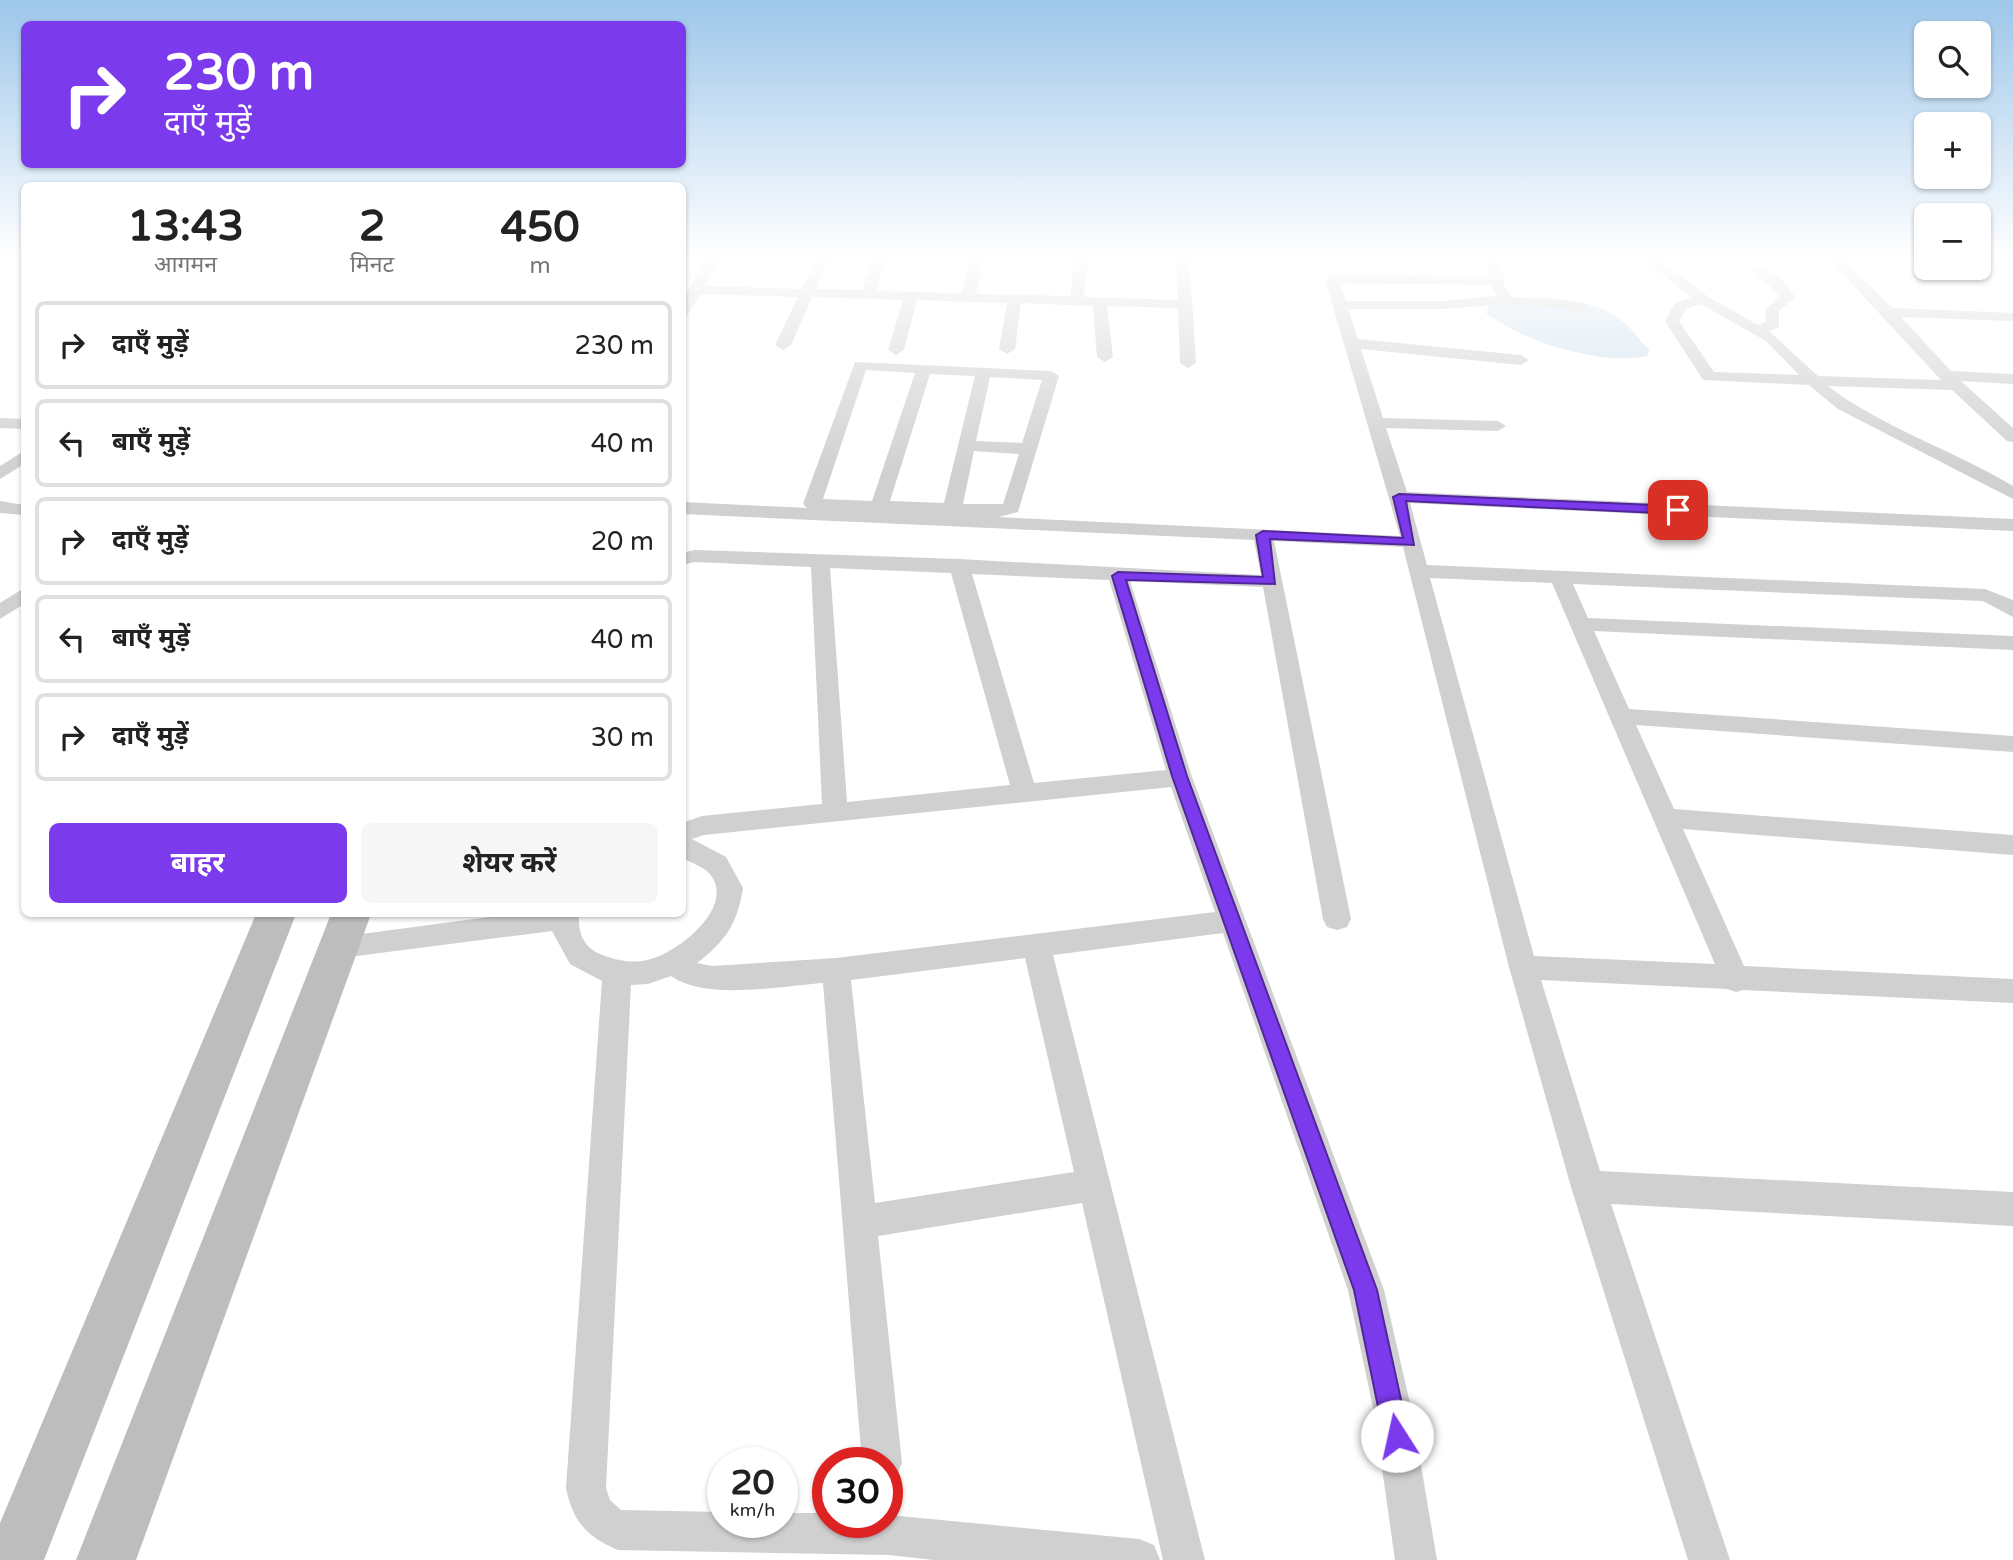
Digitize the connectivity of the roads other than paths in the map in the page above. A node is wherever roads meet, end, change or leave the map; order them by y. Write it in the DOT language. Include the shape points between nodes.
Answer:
graph roads {
  1 [pos="790,329"];
  2 [pos="902,329"];
  3 [pos="1010,329"];
  4 [pos="1102,329"];
  5 [pos="1185,329"];
  6 [pos="1348,329"];
  7 [pos="1677,329"];
  8 [pos="1760,329"];
  9 [pos="1904,329"];
  10 [pos="1757,330"];
  11 [pos="1351,343"];
  12 [pos="783,345"];
  13 [pos="1007,349"];
  14 [pos="896,350"];
  15 [pos="1105,357"];
  16 [pos="1521,360"];
  17 [pos="1188,363"];
  18 [pos="924,368"];
  19 [pos="984,371"];
  20 [pos="1812,379"];
  21 [pos="2013,379"];
  22 [pos="1950,380"];
  23 [pos="1376,422"];
  24 [pos="0,423"];
  25 [pos="21,424"];
  26 [pos="1499,425"];
  27 [pos="2013,437"];
  28 [pos="968,446"];
  29 [pos="1030,449"];
  30 [pos="21,458"];
  31 [pos="0,474"];
  32 [pos="2013,494"];
  33 [pos="1399,497"];
  34 [pos="0,507"];
  35 [pos="686,508"];
  36 [pos="879,508"];
  37 [pos="21,510"];
  38 [pos="952,510"];
  39 [pos="845,511"];
  40 [pos="2013,525"];
  41 [pos="1263,535"];
  42 [pos="1410,542"];
  43 [pos="686,558"];
  44 [pos="820,559"];
  45 [pos="959,565"];
  46 [pos="1416,571"];
  47 [pos="1118,576"];
  48 [pos="1560,578"];
  49 [pos="1270,581"];
  50 [pos="2013,611"];
  51 [pos="1581,624"];
  52 [pos="2013,643"];
  53 [pos="1619,716"];
  54 [pos="2013,744"];
  55 [pos="1180,776"];
  56 [pos="1024,792"];
  57 [pos="835,811"];
  58 [pos="1664,818"];
  59 [pos="686,832"];
  60 [pos="2013,845"];
  61 [pos="686,846"];
  62 [pos="275,917"];
  63 [pos="549,917"];
  64 [pos="565,917"];
  65 [pos="1337,919"];
  66 [pos="1232,921"];
  67 [pos="346,930"];
  68 [pos="1037,947"];
  69 [pos="675,963"];
  70 [pos="1523,967"];
  71 [pos="836,970"];
  72 [pos="617,973"];
  73 [pos="1736,980"];
  74 [pos="2013,991"];
  75 [pos="1094,1185"];
  76 [pos="1588,1187"];
  77 [pos="2013,1209"];
  78 [pos="859,1222"];
  79 [pos="880,1447"];
  80 [pos="812,1527"];
  81 [pos="903,1528"];
  82 [pos="15,1560"];
  83 [pos="106,1560"];
  84 [pos="1139,1560"];
  85 [pos="1184,1560"];
  86 [pos="1416,1560"];
  87 [pos="1709,1560"];
  1 -- 12 [label="street"];
  2 -- 14 [label="street"];
  3 -- 13 [label="street"];
  4 -- 15 [label="street"];
  5 -- 17 [label="street"];
  6 -- 11 [label="street"];
  7 -- 20 [label="street" via="1707,376"];
  8 -- 10 [label="street"];
  9 -- 22 [label="street"];
  10 -- 20 [label="street"];
  11 -- 16 [label="street"];
  11 -- 23 [label="street"];
  18 -- 19 [label="street"];
  18 -- 36 [label="street"];
  18 -- 39 [label="street" via="860,365 812,502"];
  19 -- 28 [label="street"];
  19 -- 29 [label="street" via="1051,376"];
  20 -- 22 [label="street"];
  20 -- 32 [label="street" via="1844,405"];
  21 -- 22 [label="street"];
  22 -- 27 [label="street"];
  23 -- 26 [label="street"];
  23 -- 33 [label="street"];
  24 -- 25 [label="street"];
  28 -- 29 [label="street"];
  28 -- 38 [label="street"];
  29 -- 38 [label="street" via="1008,510"];
  30 -- 31 [label="street"];
  33 -- 40 [label="street"];
  33 -- 42 [label="street"];
  34 -- 37 [label="street"];
  35 -- 39 [label="street"];
  36 -- 38 [label="street"];
  36 -- 39 [label="street"];
  39 -- 41 [label="street"];
  41 -- 42 [label="street"];
  41 -- 49 [label="street"];
  42 -- 46 [label="street"];
  43 -- 44 [label="street"];
  44 -- 45 [label="street"];
  44 -- 57 [label="street"];
  45 -- 47 [label="street"];
  45 -- 56 [label="street"];
  46 -- 48 [label="street"];
  46 -- 70 [label="street"];
  47 -- 49 [label="street"];
  47 -- 55 [label="street"];
  48 -- 50 [label="street" via="1985,595 1997,597"];
  48 -- 51 [label="street"];
  49 -- 65 [label="street"];
  51 -- 52 [label="street"];
  51 -- 53 [label="street"];
  53 -- 54 [label="street"];
  53 -- 58 [label="street"];
  55 -- 56 [label="street"];
  55 -- 66 [label="street"];
  56 -- 57 [label="street"];
  57 -- 59 [label="street"];
  58 -- 60 [label="street"];
  58 -- 73 [label="street"];
  61 -- 69 [label="street" via="720,865 730,884 730,905 720,928 701,948"];
  62 -- 82 [label="main road"];
  63 -- 67 [label="street"];
  64 -- 72 [label="street" via="565,932 574,951 592,965"];
  66 -- 68 [label="street"];
  66 -- 86 [label="street" via="1366,1290 1393,1412"];
  67 -- 83 [label="main road"];
  68 -- 71 [label="street"];
  68 -- 75 [label="street"];
  69 -- 71 [label="street" via="689,973 712,978"];
  69 -- 72 [label="street" via="646,972"];
  70 -- 73 [label="street"];
  70 -- 76 [label="street"];
  71 -- 78 [label="street"];
  72 -- 80 [label="street" via="586,1488 590,1509 601,1523 618,1530"];
  73 -- 74 [label="street"];
  75 -- 78 [label="street"];
  75 -- 85 [label="street"];
  76 -- 77 [label="street"];
  76 -- 87 [label="street"];
  78 -- 79 [label="street"];
  81 -- 84 [label="street"];
}
